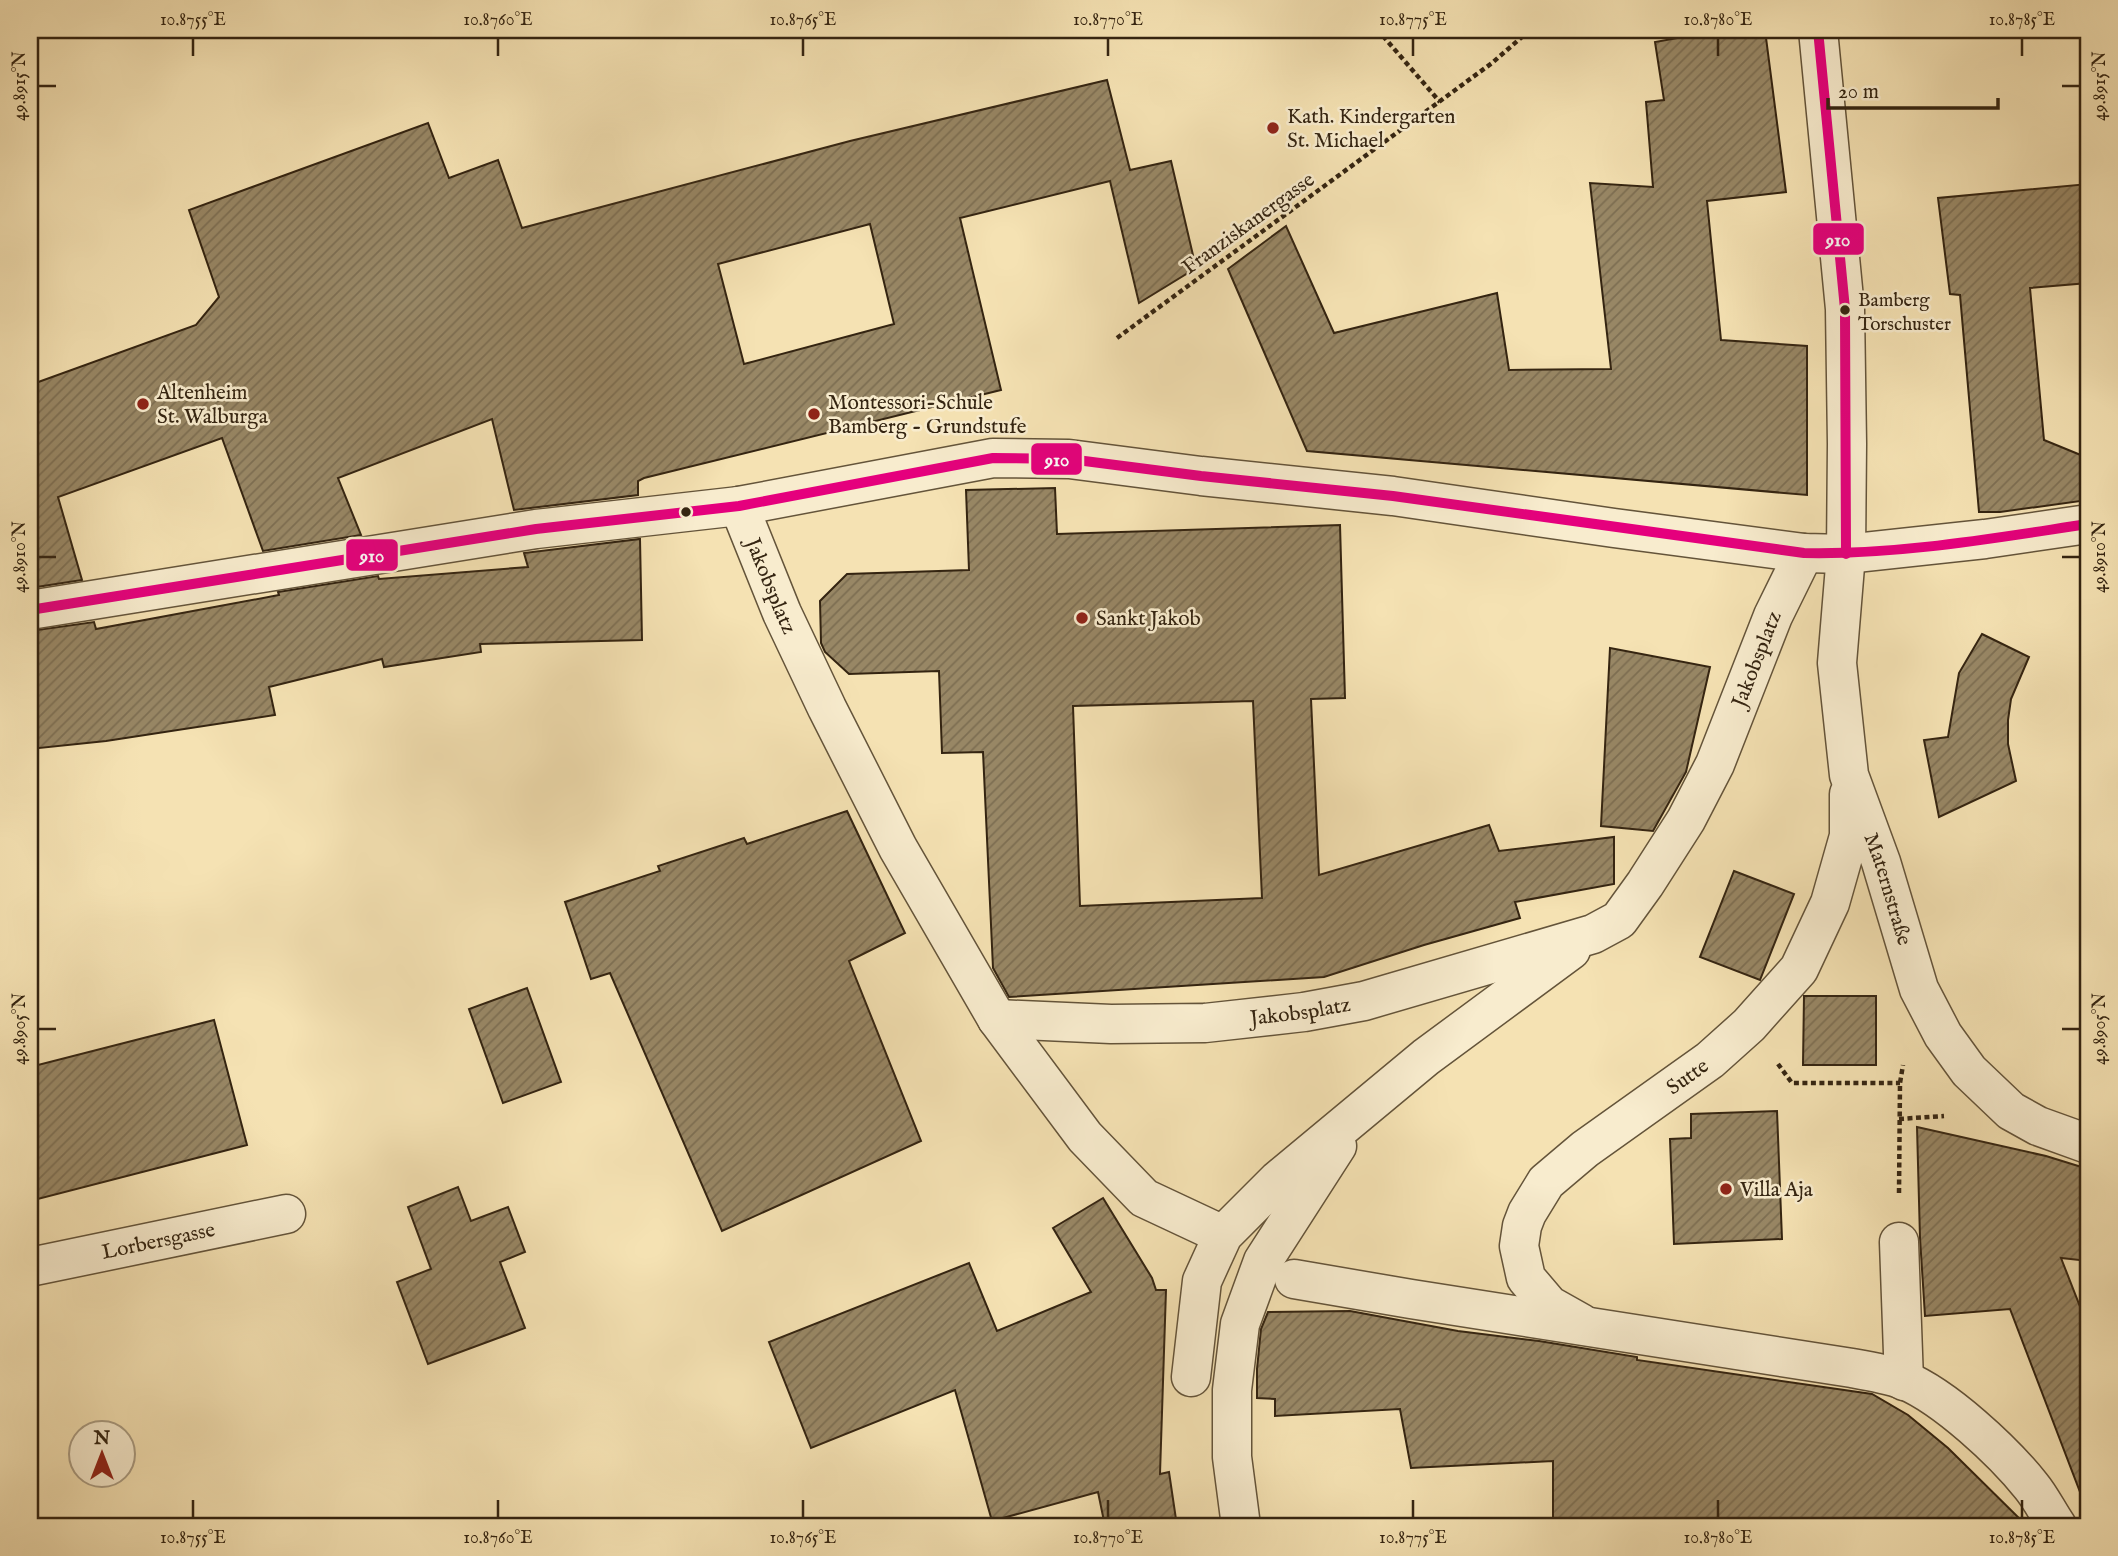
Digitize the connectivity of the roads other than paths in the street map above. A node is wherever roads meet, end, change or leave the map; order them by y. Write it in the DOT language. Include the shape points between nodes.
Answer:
graph roads {
  1 [pos="1818,30"];
  2 [pos="739,506"];
  3 [pos="2088,524"];
  4 [pos="1804,553"];
  5 [pos="1846,554"];
  6 [pos="30,610"];
  7 [pos="1849,775"];
  8 [pos="1592,934"];
  9 [pos="997,1019"];
  10 [pos="1355,1118"];
  11 [pos="2088,1144"];
  12 [pos="286,1214"];
  13 [pos="1223,1235"];
  14 [pos="1899,1242"];
  15 [pos="30,1268"];
  16 [pos="1294,1279"];
  17 [pos="1589,1328"];
  18 [pos="1191,1377"];
  19 [pos="1904,1381"];
  20 [pos="1241,1526"];
  21 [pos="2057,1526"];
  1 -- 5 [label="street, Maternstraße" via="1845,309"];
  2 -- 4 [label="street" via="993,458 1069,459 1393,496"];
  2 -- 6 [label="street" via="536,529"];
  2 -- 9 [label="street, Jakobsplatz" via="827,709 898,848"];
  3 -- 5 [label="street"];
  4 -- 5 [label="street"];
  4 -- 8 [label="street, Jakobsplatz" via="1773,616 1715,764 1686,820 1619,920"];
  5 -- 7 [label="street, Maternstraße" via="1837,663"];
  7 -- 11 [label="street, Maternstraße" via="1919,989 1943,1035 1969,1071 2011,1111"];
  7 -- 17 [label="street, Sutte" via="1849,836 1830,903 1799,969 1710,1060 1546,1182 1527,1213 1519,1247 1526,1278 1549,1305"];
  8 -- 9 [label="street, Jakobsplatz" via="1364,1001 1304,1012 1205,1023"];
  8 -- 10 [label="street, Jakobsplatz" via="1426,1057"];
  9 -- 13 [label="street, Jakobsplatz" via="1085,1137 1144,1198"];
  10 -- 13 [label="street, Jakobsplatz" via="1278,1180"];
  10 -- 20 [label="street, Jakobsplatz" via="1263,1261 1240,1324 1232,1390 1232,1457"];
  12 -- 15 [label="street, Lorbersgasse"];
  13 -- 18 [label="street, Jakobsplatz" via="1202,1281"];
  14 -- 19 [label="street"];
  16 -- 17 [label="street, Sutte"];
  17 -- 19 [label="street, Sutte" via="1852,1368"];
  19 -- 21 [label="street, Sutte" via="1936,1398 2008,1460"];
}
